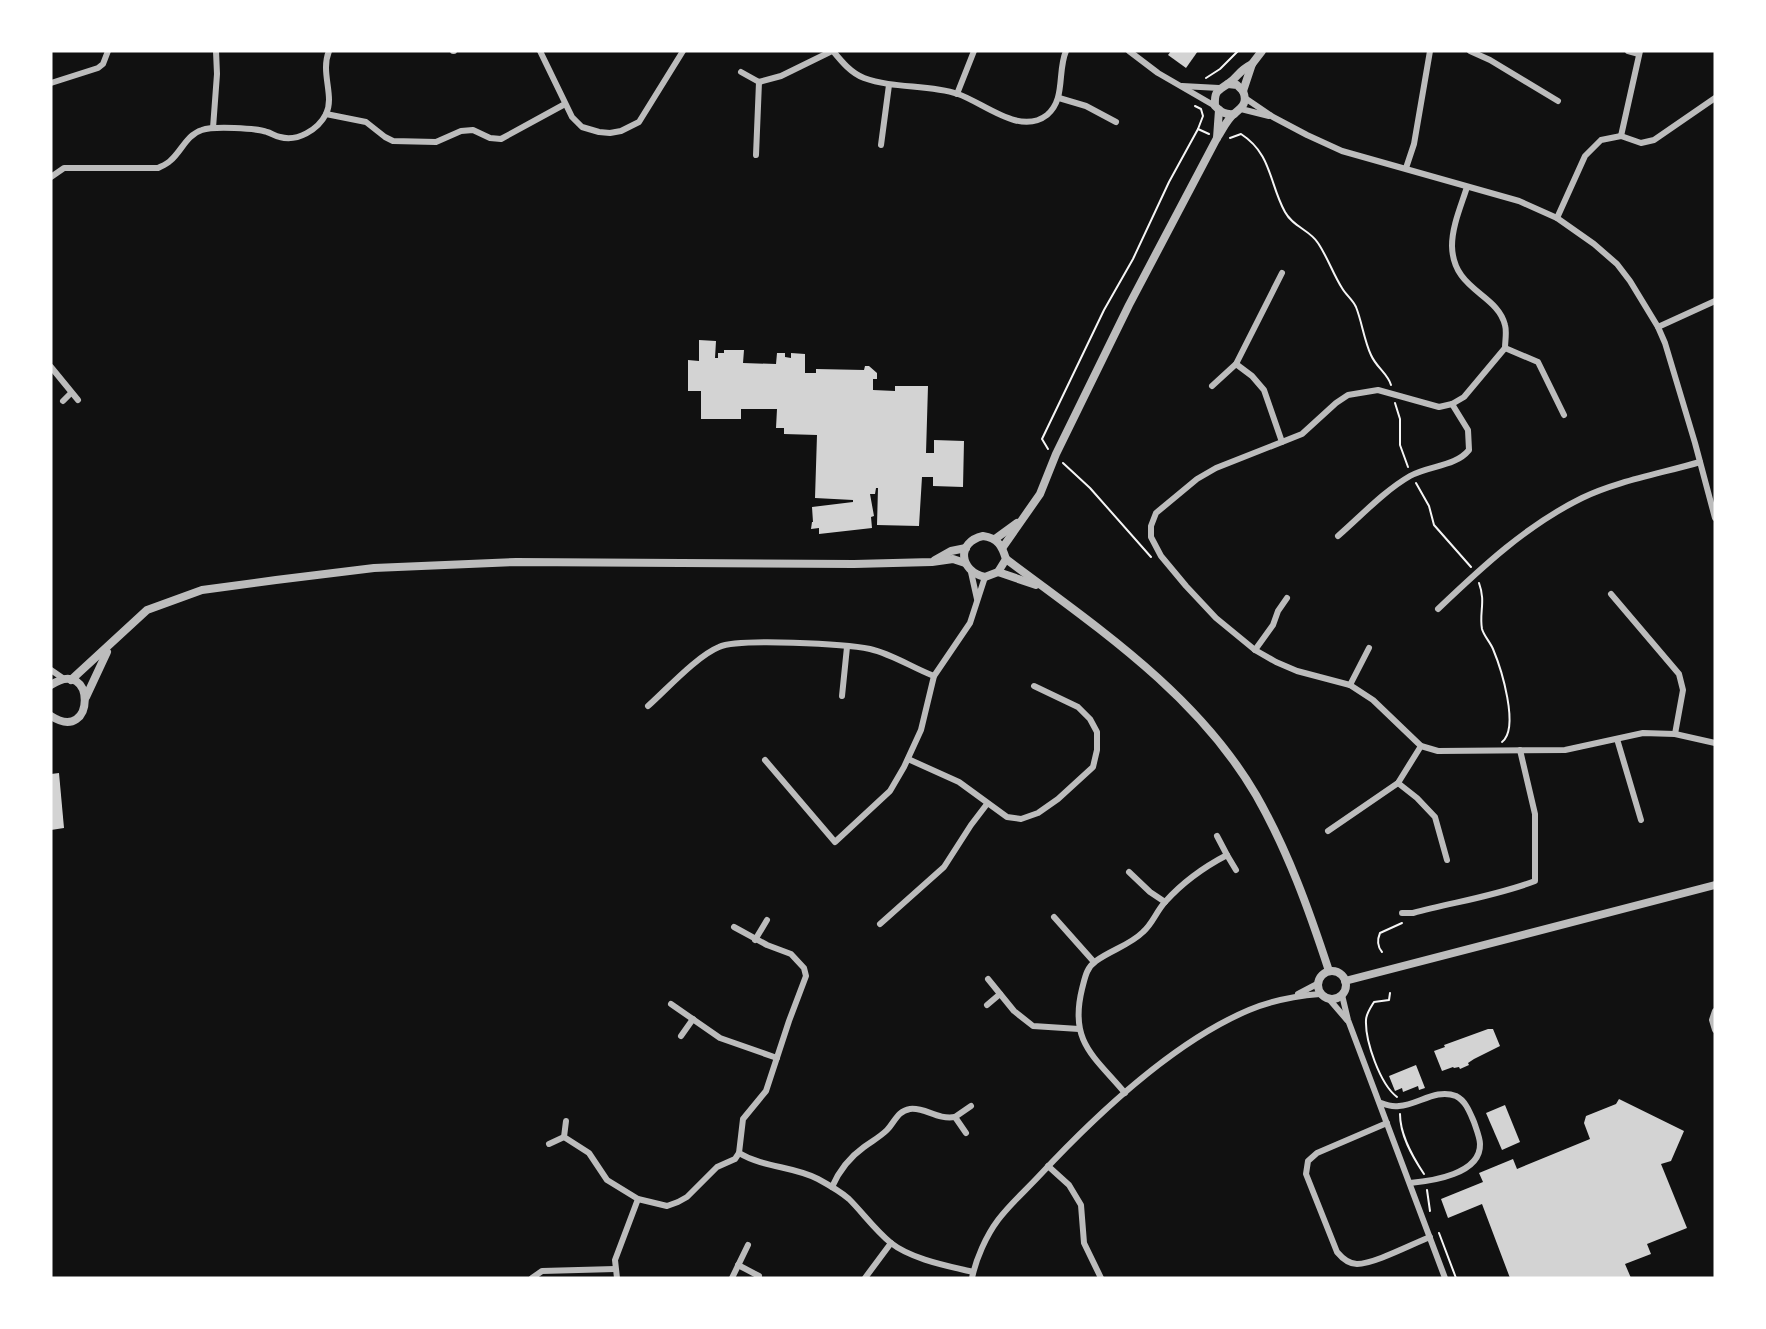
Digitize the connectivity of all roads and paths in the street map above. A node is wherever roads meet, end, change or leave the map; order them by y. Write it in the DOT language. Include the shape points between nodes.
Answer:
graph roads {
  1 [pos="108,51"];
  2 [pos="216,51"];
  3 [pos="329,51"];
  4 [pos="540,51"];
  5 [pos="683,51"];
  6 [pos="833,51"];
  7 [pos="974,51"];
  8 [pos="1066,51"];
  9 [pos="1262,51"];
  10 [pos="1430,51"];
  11 [pos="1470,51"];
  12 [pos="1628,51"];
  13 [pos="1132,52"];
  14 [pos="1640,52"];
  15 [pos="1252,64"];
  16 [pos="741,72"];
  17 [pos="759,82"];
  18 [pos="51,83"];
  19 [pos="1228,84"];
  20 [pos="889,85"];
  21 [pos="1181,86"];
  22 [pos="1219,88"];
  23 [pos="957,94"];
  24 [pos="1244,94"];
  25 [pos="1059,98"];
  26 [pos="1715,98"];
  27 [pos="1558,101"];
  28 [pos="565,104"];
  29 [pos="1217,108"];
  30 [pos="1238,111"];
  31 [pos="326,114"];
  32 [pos="1273,117"];
  33 [pos="1116,122"];
  34 [pos="213,128"];
  35 [pos="1198,129"];
  36 [pos="1621,136"];
  37 [pos="1217,138"];
  38 [pos="880,145"];
  39 [pos="756,154"];
  40 [pos="51,165"];
  41 [pos="1406,168"];
  42 [pos="53,175"];
  43 [pos="1467,187"];
  44 [pos="1557,218"];
  45 [pos="1282,273"];
  46 [pos="1715,301"];
  47 [pos="1658,327"];
  48 [pos="1505,348"];
  49 [pos="1236,364"];
  50 [pos="51,367"];
  51 [pos="1212,386"];
  52 [pos="71,393"];
  53 [pos="1394,395"];
  54 [pos="78,400"];
  55 [pos="63,401"];
  56 [pos="1452,404"];
  57 [pos="1564,415"];
  58 [pos="1282,442"];
  59 [pos="1700,462"];
  60 [pos="1412,475"];
  61 [pos="1715,518"];
  62 [pos="1021,520"];
  63 [pos="1338,536"];
  64 [pos="995,539"];
  65 [pos="1003,547"];
  66 [pos="966,548"];
  67 [pos="1006,559"];
  68 [pos="932,562"];
  69 [pos="965,563"];
  70 [pos="971,572"];
  71 [pos="998,572"];
  72 [pos="1474,574"];
  73 [pos="985,577"];
  74 [pos="1045,588"];
  75 [pos="1611,594"];
  76 [pos="1287,598"];
  77 [pos="977,600"];
  78 [pos="1438,609"];
  79 [pos="111,644"];
  80 [pos="847,647"];
  81 [pos="1369,648"];
  82 [pos="1255,650"];
  83 [pos="51,670"];
  84 [pos="934,676"];
  85 [pos="68,680"];
  86 [pos="51,685"];
  87 [pos="1350,685"];
  88 [pos="1034,686"];
  89 [pos="842,696"];
  90 [pos="86,697"];
  91 [pos="648,706"];
  92 [pos="53,718"];
  93 [pos="1675,734"];
  94 [pos="1617,740"];
  95 [pos="1497,743"];
  96 [pos="1715,743"];
  97 [pos="1421,746"];
  98 [pos="1520,750"];
  99 [pos="908,759"];
  100 [pos="765,760"];
  101 [pos="1398,783"];
  102 [pos="987,804"];
  103 [pos="1641,820"];
  104 [pos="1328,831"];
  105 [pos="1217,836"];
  106 [pos="1227,855"];
  107 [pos="1447,860"];
  108 [pos="1236,870"];
  109 [pos="1129,872"];
  110 [pos="1715,885"];
  111 [pos="1165,902"];
  112 [pos="1402,913"];
  113 [pos="1413,913"];
  114 [pos="1054,917"];
  115 [pos="766,920"];
  116 [pos="880,924"];
  117 [pos="734,927"];
  118 [pos="755,940"];
  119 [pos="1382,952"];
  120 [pos="1094,962"];
  121 [pos="1329,971"];
  122 [pos="988,980"];
  123 [pos="1345,981"];
  124 [pos="1317,984"];
  125 [pos="1390,993"];
  126 [pos="1000,994"];
  127 [pos="1320,994"];
  128 [pos="1342,995"];
  129 [pos="1295,996"];
  130 [pos="1329,999"];
  131 [pos="671,1004"];
  132 [pos="987,1005"];
  133 [pos="1715,1011"];
  134 [pos="693,1019"];
  135 [pos="1348,1020"];
  136 [pos="1079,1029"];
  137 [pos="1715,1030"];
  138 [pos="681,1036"];
  139 [pos="777,1058"];
  140 [pos="1125,1093"];
  141 [pos="1381,1103"];
  142 [pos="970,1106"];
  143 [pos="1400,1107"];
  144 [pos="955,1118"];
  145 [pos="566,1121"];
  146 [pos="1388,1123"];
  147 [pos="966,1133"];
  148 [pos="564,1137"];
  149 [pos="549,1144"];
  150 [pos="739,1154"];
  151 [pos="1048,1166"];
  152 [pos="1429,1181"];
  153 [pos="1410,1183"];
  154 [pos="832,1187"];
  155 [pos="638,1199"];
  156 [pos="1431,1213"];
  157 [pos="1438,1233"];
  158 [pos="1430,1237"];
  159 [pos="891,1243"];
  160 [pos="748,1245"];
  161 [pos="738,1265"];
  162 [pos="615,1269"];
  163 [pos="972,1275"];
  164 [pos="759,1276"];
  165 [pos="532,1278"];
  166 [pos="617,1278"];
  167 [pos="732,1278"];
  168 [pos="865,1278"];
  169 [pos="1101,1278"];
  170 [pos="1445,1278"];
  171 [pos="1456,1278"];
  1 -- 18 [label="street" via="98,68"];
  2 -- 34 [label="street"];
  3 -- 31 [label="street" via="325,62 329,96"];
  4 -- 28 [label="street"];
  5 -- 28 [label="street" via="652,104 631,127 617,132 582,127"];
  6 -- 17 [label="street"];
  6 -- 20 [label="street" via="861,77"];
  7 -- 23 [label="street"];
  8 -- 25 [label="street"];
  9 -- 15 [label="street"];
  10 -- 41 [label="street" via="1414,144"];
  11 -- 27 [label="street"];
  12 -- 14 [label="street"];
  13 -- 21 [label="street"];
  14 -- 36 [label="street"];
  15 -- 19 [label="street" via="1240,70"];
  15 -- 24 [label="street"];
  16 -- 17 [label="street"];
  17 -- 39 [label="street"];
  19 -- 22 [label="street"];
  19 -- 24 [label="street" via="1237,85"];
  20 -- 23 [label="street"];
  20 -- 38 [label="street"];
  21 -- 22 [label="street"];
  21 -- 29 [label="street"];
  22 -- 29 [label="street" via="1214,97"];
  23 -- 25 [label="street" via="1026,123 1047,115"];
  24 -- 30 [label="street"];
  24 -- 32 [label="street"];
  25 -- 33 [label="street" via="1086,106"];
  26 -- 36 [label="street" via="1654,140 1641,143"];
  28 -- 31 [label="street" via="501,139 473,130 420,143 393,141 366,122"];
  29 -- 30 [label="street" via="1228,114"];
  29 -- 37 [label="street"];
  30 -- 32 [label="street"];
  30 -- 37 [label="street"];
  31 -- 34 [label="street" via="302,137 282,138 266,131"];
  32 -- 41 [label="street" via="1342,151"];
  34 -- 42 [label="street" via="190,135 170,163 158,168 64,168"];
  35 -- 37 [label="path"];
  36 -- 44 [label="street" via="1600,140 1585,156"];
  37 -- 53 [label="path" via="1223,144 1241,135 1261,152 1286,214 1318,242 1355,306 1372,357 1390,380"];
  37 -- 62 [label="street" via="1129,305 1040,494"];
  40 -- 42 [label="street"];
  41 -- 43 [label="street"];
  43 -- 44 [label="street" via="1519,201"];
  43 -- 48 [label="street" via="1454,232 1455,264 1468,285 1496,308 1505,324"];
  44 -- 47 [label="street" via="1617,264"];
  45 -- 49 [label="street"];
  46 -- 47 [label="street"];
  47 -- 59 [label="street"];
  48 -- 56 [label="street" via="1464,397"];
  48 -- 57 [label="street" via="1538,362"];
  49 -- 51 [label="street"];
  49 -- 58 [label="street" via="1264,390"];
  50 -- 52 [label="street"];
  52 -- 54 [label="street"];
  52 -- 55 [label="street"];
  53 -- 56 [label="street" via="1438,407"];
  53 -- 58 [label="street" via="1378,390 1348,395 1302,434"];
  53 -- 60 [label="path" via="1400,419 1400,445"];
  56 -- 60 [label="street" via="1468,430 1469,450 1456,462"];
  58 -- 82 [label="street" via="1197,479 1156,513 1151,526 1151,537 1161,556 1180,579 1216,618"];
  59 -- 61 [label="street"];
  59 -- 72 [label="street" via="1583,498 1525,531"];
  60 -- 63 [label="street"];
  60 -- 72 [label="path" via="1429,506 1434,525"];
  62 -- 64 [label="street"];
  62 -- 65 [label="street"];
  64 -- 65 [label="street"];
  64 -- 66 [label="street" via="976,537"];
  65 -- 67 [label="street"];
  66 -- 68 [label="street"];
  66 -- 69 [label="street"];
  67 -- 71 [label="street"];
  67 -- 74 [label="street"];
  68 -- 69 [label="street" via="953,559"];
  68 -- 79 [label="street" via="516,562 374,568 202,590 147,610"];
  69 -- 70 [label="street"];
  70 -- 73 [label="street"];
  70 -- 77 [label="street"];
  71 -- 73 [label="street"];
  71 -- 74 [label="street"];
  72 -- 78 [label="street"];
  72 -- 95 [label="path" via="1483,600 1482,630 1493,650 1510,711 1507,738"];
  73 -- 77 [label="street"];
  74 -- 121 [label="street" via="1140,662 1220,744 1255,794 1279,838 1297,877"];
  75 -- 93 [label="street" via="1679,674 1683,690"];
  76 -- 82 [label="street"];
  77 -- 84 [label="street" via="970,623"];
  79 -- 85 [label="street"];
  79 -- 90 [label="street"];
  80 -- 84 [label="street" via="870,649"];
  80 -- 89 [label="street"];
  80 -- 91 [label="street" via="730,643 701,658"];
  81 -- 87 [label="street"];
  82 -- 87 [label="street" via="1297,671"];
  83 -- 85 [label="street"];
  84 -- 99 [label="street" via="921,730"];
  85 -- 86 [label="street"];
  85 -- 90 [label="street" via="83,688"];
  87 -- 97 [label="street" via="1373,700"];
  88 -- 102 [label="street" via="1078,707 1090,719 1097,732 1098,750 1093,767 1058,799 1030,816 1007,817"];
  90 -- 92 [label="street" via="80,715 67,721"];
  93 -- 94 [label="street" via="1643,733"];
  93 -- 96 [label="street"];
  94 -- 98 [label="street" via="1564,750"];
  94 -- 103 [label="street"];
  97 -- 98 [label="street" via="1438,751"];
  97 -- 101 [label="street"];
  98 -- 113 [label="street" via="1535,814 1535,881"];
  99 -- 100 [label="street" via="890,790 835,842"];
  99 -- 102 [label="street" via="959,782"];
  101 -- 104 [label="street"];
  101 -- 107 [label="street" via="1435,817"];
  102 -- 116 [label="street" via="944,867"];
  105 -- 106 [label="street"];
  106 -- 108 [label="street"];
  106 -- 111 [label="street" via="1186,882"];
  109 -- 111 [label="street"];
  110 -- 123 [label="street"];
  111 -- 120 [label="street" via="1152,924 1138,937"];
  112 -- 113 [label="street"];
  113 -- 119 [label="path" via="1380,933"];
  114 -- 120 [label="street"];
  115 -- 118 [label="street"];
  117 -- 118 [label="street"];
  118 -- 139 [label="street" via="797,959 807,976"];
  120 -- 136 [label="street" via="1081,993"];
  121 -- 123 [label="street" via="1341,974"];
  121 -- 124 [label="street"];
  122 -- 126 [label="street"];
  123 -- 128 [label="street"];
  124 -- 127 [label="street"];
  124 -- 129 [label="street"];
  125 -- 143 [label="path" via="1389,1000 1374,1002 1366,1018 1373,1057 1389,1091 1399,1098"];
  126 -- 132 [label="street"];
  126 -- 136 [label="street" via="1033,1026"];
  127 -- 129 [label="street"];
  127 -- 130 [label="street"];
  128 -- 130 [label="street"];
  128 -- 135 [label="street"];
  129 -- 140 [label="street" via="1248,1011 1209,1031"];
  130 -- 135 [label="street"];
  131 -- 134 [label="street"];
  133 -- 137 [label="street"];
  134 -- 138 [label="street"];
  134 -- 139 [label="street" via="720,1038"];
  135 -- 141 [label="street"];
  136 -- 140 [label="street" via="1090,1053"];
  139 -- 150 [label="street" via="766,1091 743,1119"];
  140 -- 151 [label="street"];
  141 -- 143 [label="street"];
  141 -- 146 [label="street"];
  142 -- 144 [label="street"];
  143 -- 152 [label="path" via="1400,1127"];
  143 -- 152 [label="street" via="1446,1093 1464,1102 1474,1124 1480,1144 1477,1157 1468,1167"];
  144 -- 147 [label="street"];
  144 -- 154 [label="street" via="939,1118 918,1108 907,1109 853,1155"];
  145 -- 148 [label="street"];
  146 -- 153 [label="street"];
  146 -- 158 [label="street" via="1317,1153 1308,1161 1306,1174 1337,1252 1344,1260 1356,1264 1371,1261"];
  148 -- 149 [label="street"];
  148 -- 155 [label="street" via="589,1153 607,1180"];
  150 -- 154 [label="street" via="803,1172"];
  150 -- 155 [label="street" via="717,1167 678,1202 667,1206"];
  151 -- 163 [label="street" via="998,1221"];
  151 -- 169 [label="street" via="1069,1185 1081,1205 1084,1243"];
  152 -- 153 [label="street"];
  152 -- 156 [label="path"];
  153 -- 158 [label="street"];
  154 -- 159 [label="street"];
  155 -- 162 [label="street"];
  157 -- 171 [label="path"];
  158 -- 170 [label="street"];
  159 -- 163 [label="street"];
  159 -- 168 [label="street"];
  160 -- 161 [label="street"];
  161 -- 164 [label="street"];
  161 -- 167 [label="street"];
  162 -- 165 [label="street" via="542,1271"];
  162 -- 166 [label="street"];
}
